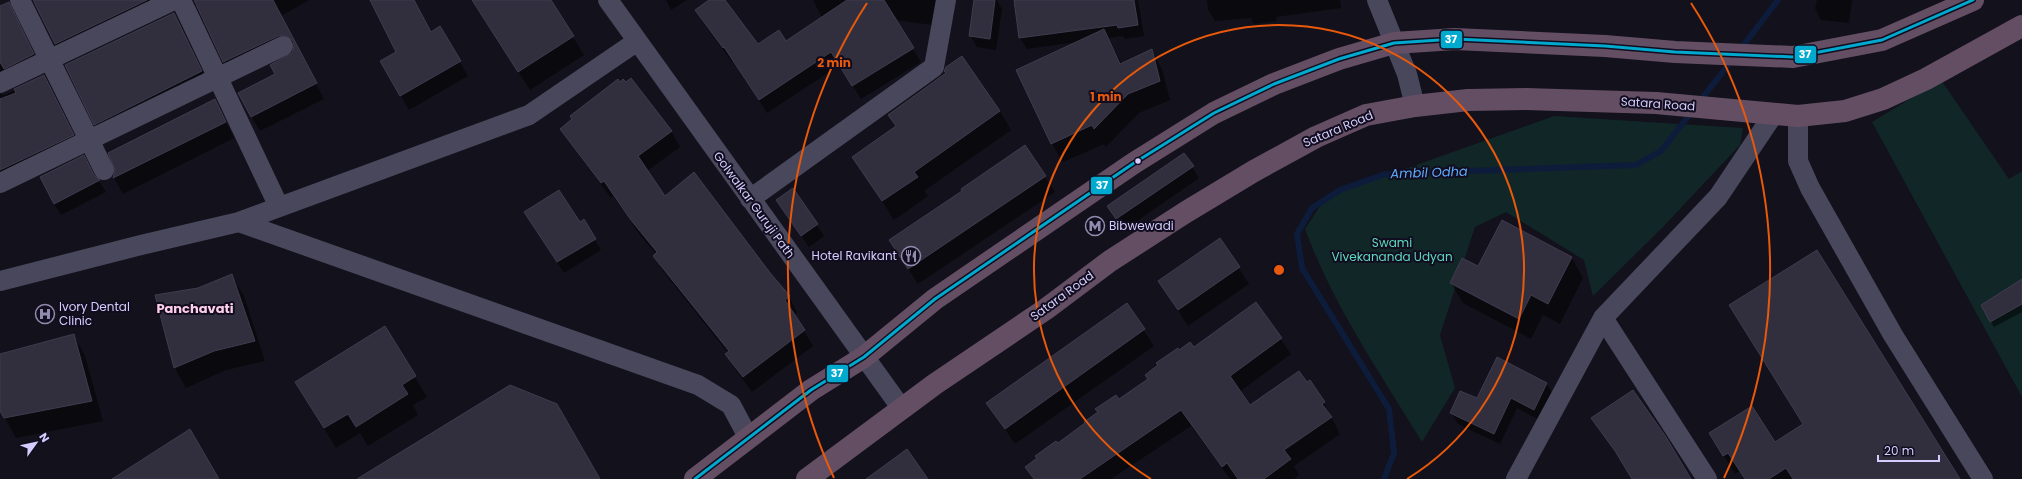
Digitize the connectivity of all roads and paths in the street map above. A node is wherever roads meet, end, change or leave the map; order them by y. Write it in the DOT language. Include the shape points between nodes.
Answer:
graph roads {
  1 [pos="20,0"];
  2 [pos="174,0"];
  3 [pos="180,0"];
  4 [pos="608,0"];
  5 [pos="946,0"];
  6 [pos="1377,0"];
  7 [pos="1973,0"];
  8 [pos="2022,26"];
  9 [pos="636,42"];
  10 [pos="1394,43"];
  11 [pos="283,46"];
  12 [pos="49,59"];
  13 [pos="218,78"];
  14 [pos="0,82"];
  15 [pos="1415,106"];
  16 [pos="1773,115"];
  17 [pos="1798,116"];
  18 [pos="89,140"];
  19 [pos="104,170"];
  20 [pos="0,184"];
  21 [pos="750,199"];
  22 [pos="279,207"];
  23 [pos="239,222"];
  24 [pos="0,282"];
  25 [pos="1603,318"];
  26 [pos="864,357"];
  27 [pos="902,410"];
  28 [pos="748,437"];
  29 [pos="695,479"];
  30 [pos="807,479"];
  31 [pos="1516,479"];
  32 [pos="1707,479"];
  33 [pos="1983,479"];
  1 -- 12 [label="street"];
  2 -- 12 [label="street"];
  3 -- 13 [label="street"];
  4 -- 9 [label="street, Golwalkar Guruji Path"];
  5 -- 21 [label="street" via="934,67"];
  6 -- 10 [label="street"];
  7 -- 10 [label="highway" via="1882,40 1793,57 1462,39"];
  8 -- 17 [label="highway, Satara Road" via="1926,79 1883,99 1845,111"];
  9 -- 21 [label="street, Golwalkar Guruji Path"];
  9 -- 22 [label="street" via="529,115"];
  10 -- 15 [label="street" via="1407,74"];
  10 -- 26 [label="highway" via="1339,59 1274,84 1214,113 935,299"];
  11 -- 13 [label="street"];
  12 -- 14 [label="street"];
  12 -- 18 [label="street"];
  13 -- 18 [label="street"];
  13 -- 22 [label="street"];
  15 -- 16 [label="highway, Satara Road" via="1468,100 1526,99 1656,103"];
  15 -- 27 [label="highway, Satara Road" via="1366,115 1316,136 1254,171 1110,261"];
  16 -- 17 [label="highway, Satara Road"];
  16 -- 25 [label="street" via="1718,197"];
  17 -- 33 [label="street" via="1798,161 1810,188 1893,335"];
  18 -- 19 [label="street"];
  18 -- 20 [label="street"];
  21 -- 26 [label="street, Golwalkar Guruji Path"];
  22 -- 23 [label="street"];
  23 -- 24 [label="street"];
  23 -- 28 [label="street" via="698,385 730,405"];
  25 -- 31 [label="street"];
  25 -- 32 [label="street"];
  26 -- 27 [label="street, Golwalkar Guruji Path"];
  26 -- 28 [label="highway" via="811,390"];
  27 -- 30 [label="highway, Satara Road"];
  28 -- 29 [label="highway"];
}
